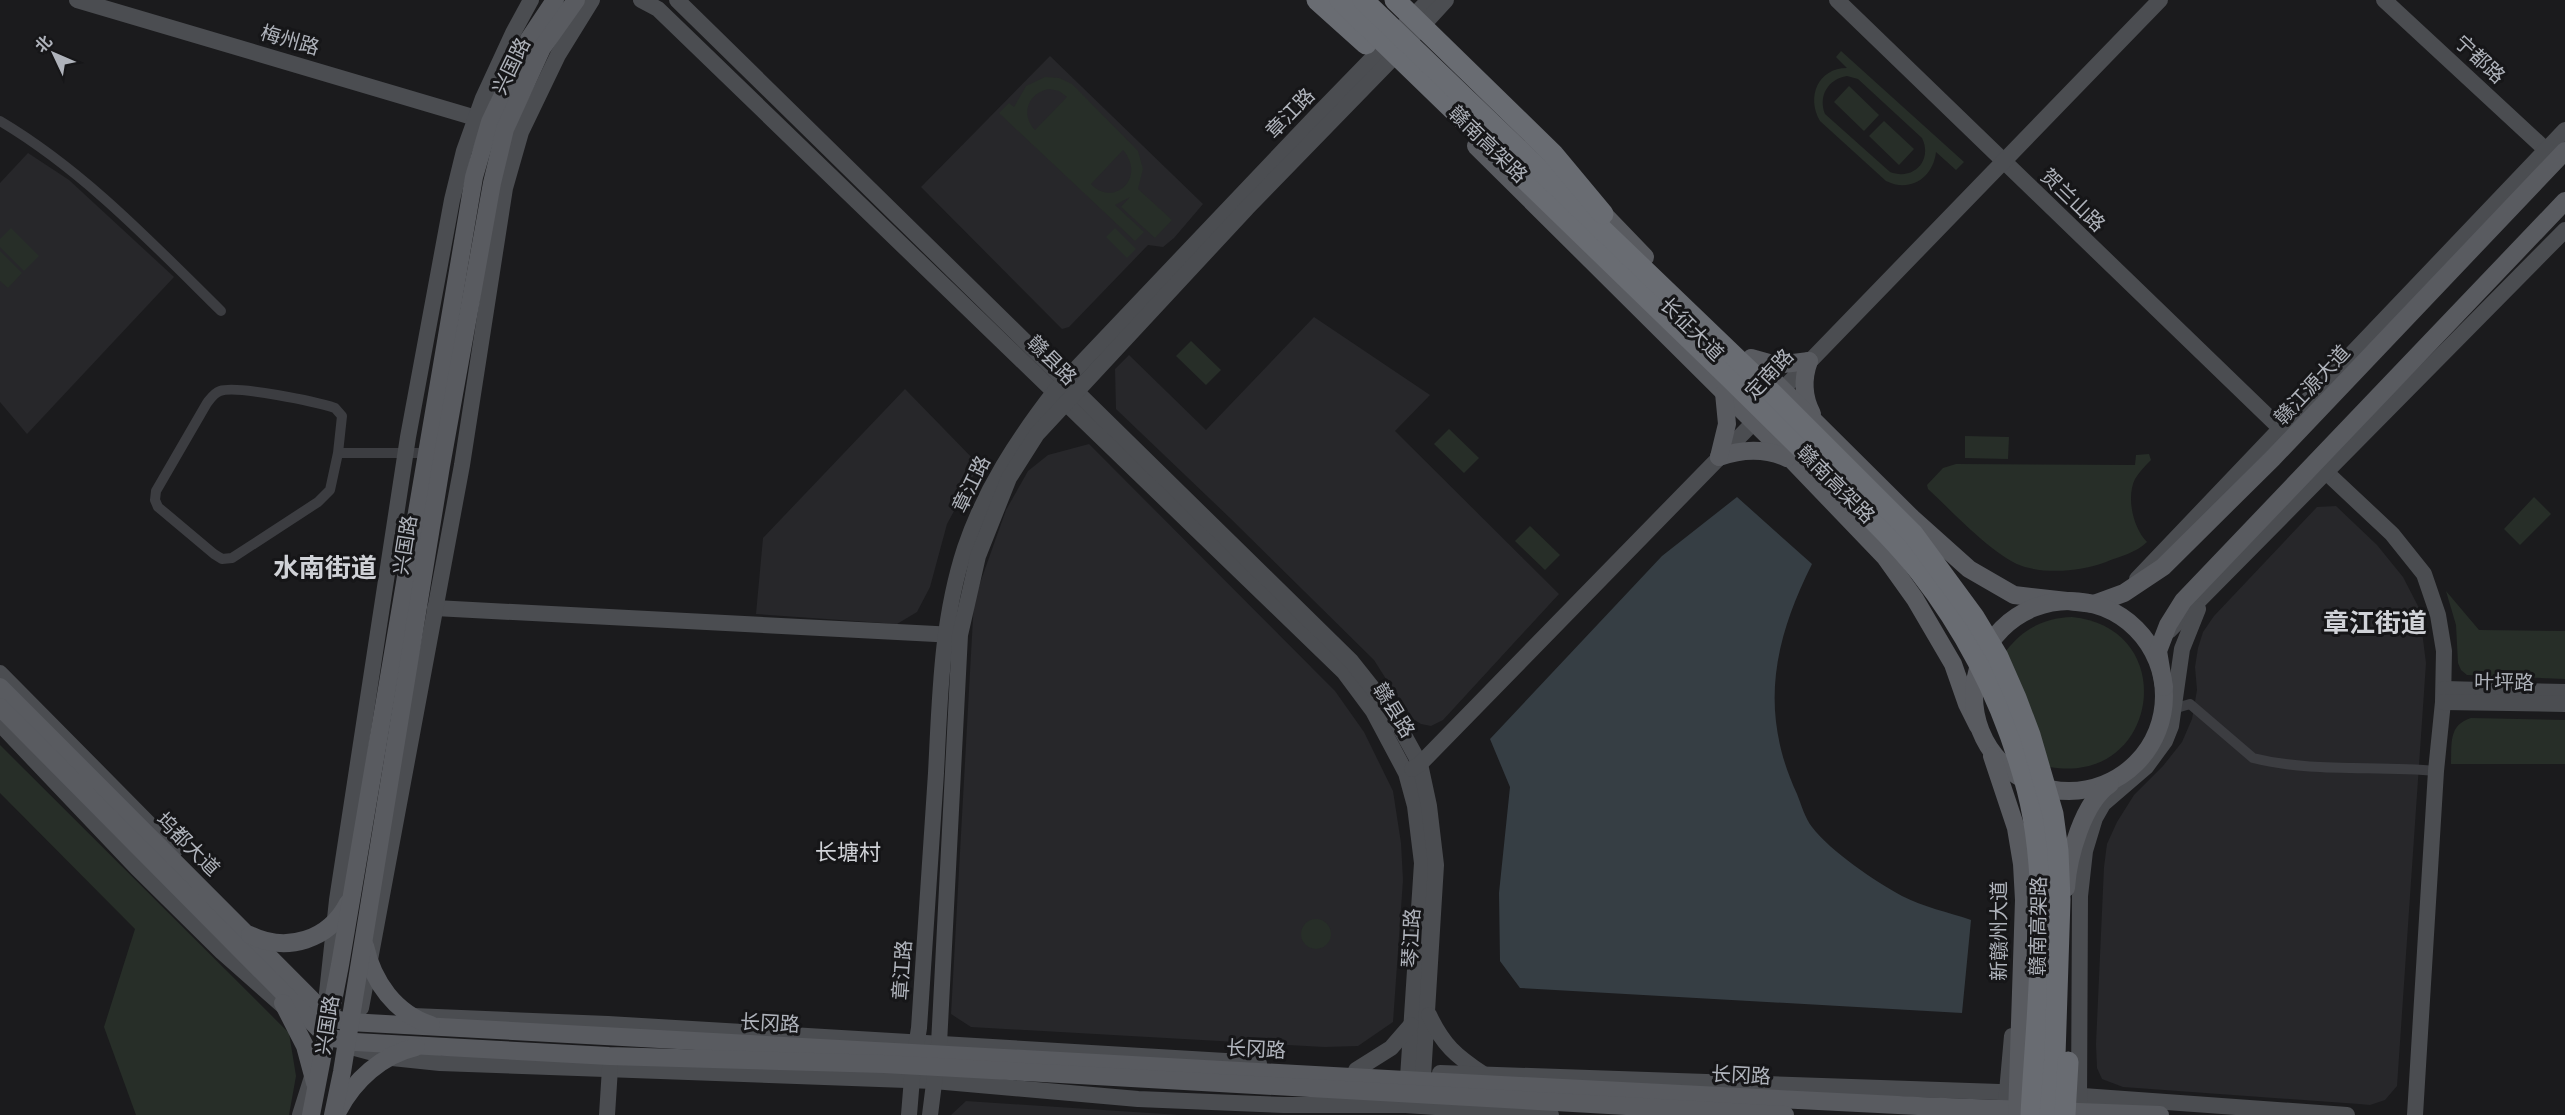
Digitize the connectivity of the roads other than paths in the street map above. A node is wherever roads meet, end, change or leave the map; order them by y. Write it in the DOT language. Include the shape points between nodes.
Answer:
graph roads {
  1 [pos="77,0"];
  2 [pos="531,0"];
  3 [pos="592,0"];
  4 [pos="641,0"];
  5 [pos="677,0"];
  6 [pos="1317,0"];
  7 [pos="1327,0"];
  8 [pos="1340,0"];
  9 [pos="1363,0"];
  10 [pos="1383,0"];
  11 [pos="1395,0"];
  12 [pos="1430,0"];
  13 [pos="1446,0"];
  14 [pos="1838,0"];
  15 [pos="2160,0"];
  16 [pos="2384,0"];
  17 [pos="572,2"];
  18 [pos="1411,28"];
  19 [pos="1385,56"];
  20 [pos="483,120"];
  21 [pos="0,121"];
  22 [pos="2565,130"];
  23 [pos="2546,150"];
  24 [pos="2565,151"];
  25 [pos="2004,162"];
  26 [pos="1547,201"];
  27 [pos="2565,201"];
  28 [pos="2565,231"];
  29 [pos="1671,295"];
  30 [pos="221,311"];
  31 [pos="1751,358"];
  32 [pos="1809,361"];
  33 [pos="1783,389"];
  34 [pos="1066,391"];
  35 [pos="1724,393"];
  36 [pos="1754,422"];
  37 [pos="1820,426"];
  38 [pos="2281,429"];
  39 [pos="338,453"];
  40 [pos="406,453"];
  41 [pos="427,453"];
  42 [pos="1719,457"];
  43 [pos="1791,459"];
  44 [pos="2327,473"];
  45 [pos="2208,592"];
  46 [pos="2124,593"];
  47 [pos="2073,601"];
  48 [pos="435,608"];
  49 [pos="952,636"];
  50 [pos="2162,638"];
  51 [pos="0,673"];
  52 [pos="0,687"];
  53 [pos="2164,687"];
  54 [pos="2565,692"];
  55 [pos="2443,696"];
  56 [pos="2565,704"];
  57 [pos="0,707"];
  58 [pos="2169,710"];
  59 [pos="0,724"];
  60 [pos="1978,726"];
  61 [pos="1990,751"];
  62 [pos="1413,769"];
  63 [pos="2436,771"];
  64 [pos="2125,774"];
  65 [pos="351,896"];
  66 [pos="335,922"];
  67 [pos="241,930"];
  68 [pos="364,934"];
  69 [pos="263,941"];
  70 [pos="244,956"];
  71 [pos="370,964"];
  72 [pos="286,1009"];
  73 [pos="1428,1012"];
  74 [pos="413,1016"];
  75 [pos="326,1025"];
  76 [pos="1411,1025"];
  77 [pos="438,1027"];
  78 [pos="352,1032"];
  79 [pos="423,1045"];
  80 [pos="392,1058"];
  81 [pos="914,1060"];
  82 [pos="937,1061"];
  83 [pos="610,1068"];
  84 [pos="1356,1070"];
  85 [pos="314,1073"];
  86 [pos="1484,1074"];
  87 [pos="1415,1094"];
  88 [pos="2018,1105"];
  89 [pos="2066,1109"];
  90 [pos="1371,1110"];
  91 [pos="1457,1111"];
  92 [pos="338,1112"];
  93 [pos="307,1113"];
  94 [pos="607,1115"];
  95 [pos="909,1115"];
  96 [pos="930,1115"];
  97 [pos="1551,1115"];
  98 [pos="1785,1115"];
  99 [pos="2160,1115"];
  100 [pos="2347,1115"];
  101 [pos="2415,1115"];
  1 -- 20 [label="street, 梅州路"];
  2 -- 20 [label="street" via="513,33"];
  3 -- 48 [label="street" via="558,55 521,132 505,188 462,465"];
  4 -- 34 [label="street, 赣县路" via="658,9"];
  5 -- 34 [label="street, 赣县路"];
  6 -- 26 [label="highway, bridge"];
  7 -- 19 [label="main road, 长征大道"];
  8 -- 26 [label="highway, 赣南高架路, bridge"];
  9 -- 29 [label="highway, 赣南高架路, bridge"];
  10 -- 18 [label="main road, 长征大道"];
  11 -- 29 [label="highway, bridge" via="1553,154"];
  12 -- 18 [label="street"];
  13 -- 18 [label="street"];
  14 -- 25 [label="street, 贺兰山路"];
  15 -- 25 [label="street, 定南路"];
  16 -- 23 [label="street, 宁都路"];
  17 -- 20 [label="main road, 兴国路" via="529,39"];
  17 -- 68 [label="main road, 兴国路" via="542,48 506,129 492,183"];
  18 -- 19 [label="street, 章江路"];
  18 -- 31 [label="main road, 长征大道"];
  19 -- 34 [label="street, 章江路"];
  19 -- 35 [label="main road, 长征大道"];
  20 -- 40 [label="street" via="464,151"];
  20 -- 41 [label="main road, 兴国路"];
  21 -- 30 [label="street" via="26,136 93,189"];
  22 -- 23 [label="street"];
  23 -- 38 [label="street"];
  24 -- 46 [label="main road, 赣江源大道" via="2273,458 2163,567"];
  25 -- 32 [label="street, 定南路"];
  25 -- 38 [label="street, 贺兰山路"];
  26 -- 88 [label="highway, 赣南高架路, bridge" via="1894,542 1920,572 1970,646 2003,717 2027,790 2040,870 2040,914"];
  27 -- 50 [label="main road" via="2192,590"];
  28 -- 44 [label="street"];
  29 -- 89 [label="highway, 赣南高架路, bridge" via="1913,534 1998,657 2030,735 2053,814 2060,900 2055,1056"];
  31 -- 32 [label="main road" via="1776,365"];
  31 -- 33 [label="main road, 长征大道"];
  32 -- 33 [label="street, 定南路"];
  32 -- 37 [label="main road" via="1805,398"];
  33 -- 36 [label="street, 定南路"];
  33 -- 37 [label="main road, 长征大道"];
  34 -- 49 [label="street, 章江路" via="1027,427 997,472 980,508 964,550"];
  34 -- 62 [label="street, 赣县路" via="1351,661 1386,705"];
  35 -- 36 [label="main road, 长征大道"];
  35 -- 42 [label="main road" via="1727,424"];
  36 -- 42 [label="street, 定南路"];
  36 -- 43 [label="main road, 长征大道"];
  37 -- 47 [label="main road, 长征大道" via="1969,569 2014,595"];
  38 -- 46 [label="street"];
  39 -- 39 [label="street" via="342,416 336,408 243,390 222,390 207,403 156,491 155,500 158,507 214,554 222,559 231,558 318,502 330,490"];
  39 -- 40 [label="street"];
  40 -- 41 [label="street"];
  40 -- 66 [label="street"];
  41 -- 65 [label="main road, 兴国路"];
  42 -- 43 [label="main road" via="1760,450"];
  42 -- 62 [label="street, 定南路"];
  43 -- 60 [label="main road, 长征大道" via="1885,557 1915,598 1953,664"];
  44 -- 45 [label="street"];
  44 -- 55 [label="street" via="2392,534 2424,574 2438,615 2444,651"];
  45 -- 50 [label="street"];
  45 -- 58 [label="street" via="2188,628"];
  46 -- 47 [label="main road, 赣江源大道" via="2094,604"];
  47 -- 53 [label="main road" via="2117,613 2138,630 2154,652"];
  47 -- 60 [label="main road" via="2030,609 2008,623 1990,642 1979,666 1974,691"];
  48 -- 49 [label="street"];
  48 -- 71 [label="street"];
  49 -- 81 [label="street, 章江路"];
  49 -- 82 [label="street, 章江路"];
  50 -- 53 [label="main road" via="2158,651"];
  51 -- 69 [label="street"];
  52 -- 67 [label="main road, 坞都大道"];
  53 -- 58 [label="main road"];
  54 -- 55 [label="street, 叶坪路"];
  55 -- 56 [label="street, 叶坪路"];
  55 -- 63 [label="street"];
  57 -- 70 [label="main road, 坞都大道"];
  58 -- 63 [label="street" via="2190,704 2253,758 2264,761"];
  58 -- 64 [label="main road" via="2150,746"];
  58 -- 89 [label="street" via="2171,726 2156,754 2136,777 2103,804 2088,836 2081,875"];
  59 -- 72 [label="street" via="136,867"];
  60 -- 61 [label="main road"];
  61 -- 64 [label="main road" via="2018,777 2053,791 2091,789"];
  61 -- 88 [label="main road, 新赣州大道" via="2011,810 2022,864"];
  62 -- 73 [label="street, 琴江路" via="1429,806 1436,865"];
  62 -- 76 [label="street, 琴江路" via="1422,863"];
  63 -- 101 [label="street"];
  64 -- 89 [label="main road" via="2103,788 2094,802 2069,864"];
  65 -- 66 [label="main road"];
  65 -- 75 [label="main road, 兴国路"];
  66 -- 69 [label="main road" via="302,942"];
  66 -- 75 [label="street"];
  67 -- 69 [label="main road"];
  67 -- 75 [label="main road, 坞都大道"];
  68 -- 71 [label="main road"];
  68 -- 78 [label="main road, 兴国路"];
  69 -- 75 [label="street"];
  70 -- 72 [label="main road"];
  70 -- 75 [label="main road, 坞都大道"];
  71 -- 74 [label="main road" via="386,994"];
  71 -- 78 [label="street"];
  72 -- 75 [label="street"];
  72 -- 85 [label="main road"];
  73 -- 86 [label="street" via="1436,1031 1455,1055"];
  73 -- 87 [label="street, 琴江路"];
  74 -- 77 [label="main road"];
  74 -- 78 [label="street"];
  74 -- 81 [label="street" via="608,1024"];
  75 -- 78 [label="main road"];
  75 -- 85 [label="street"];
  75 -- 93 [label="main road, 兴国路"];
  76 -- 84 [label="street" via="1391,1048"];
  76 -- 87 [label="street, 琴江路"];
  77 -- 78 [label="main road, 长冈路"];
  77 -- 81 [label="main road, 长冈路"];
  78 -- 79 [label="main road, 长冈路"];
  78 -- 80 [label="street"];
  78 -- 92 [label="main road, 兴国路"];
  79 -- 80 [label="main road"];
  79 -- 81 [label="main road, 长冈路" via="609,1056"];
  80 -- 83 [label="street"];
  80 -- 92 [label="main road" via="366,1074"];
  81 -- 82 [label="main road, 长冈路"];
  81 -- 82 [label="street"];
  81 -- 83 [label="street"];
  81 -- 95 [label="street, 章江路"];
  82 -- 84 [label="street"];
  82 -- 87 [label="main road, 长冈路"];
  82 -- 90 [label="street" via="1138,1099"];
  82 -- 96 [label="street, 章江路"];
  83 -- 94 [label="street"];
  84 -- 87 [label="street"];
  85 -- 93 [label="main road" via="316,1081"];
  86 -- 87 [label="street"];
  86 -- 88 [label="street"];
  87 -- 88 [label="main road, 长冈路"];
  87 -- 90 [label="street"];
  87 -- 91 [label="street"];
  87 -- 98 [label="main road, 长冈路"];
  88 -- 89 [label="main road, 长冈路"];
  89 -- 99 [label="main road, 长冈路"];
  89 -- 100 [label="street"];
  91 -- 97 [label="street"];
}
